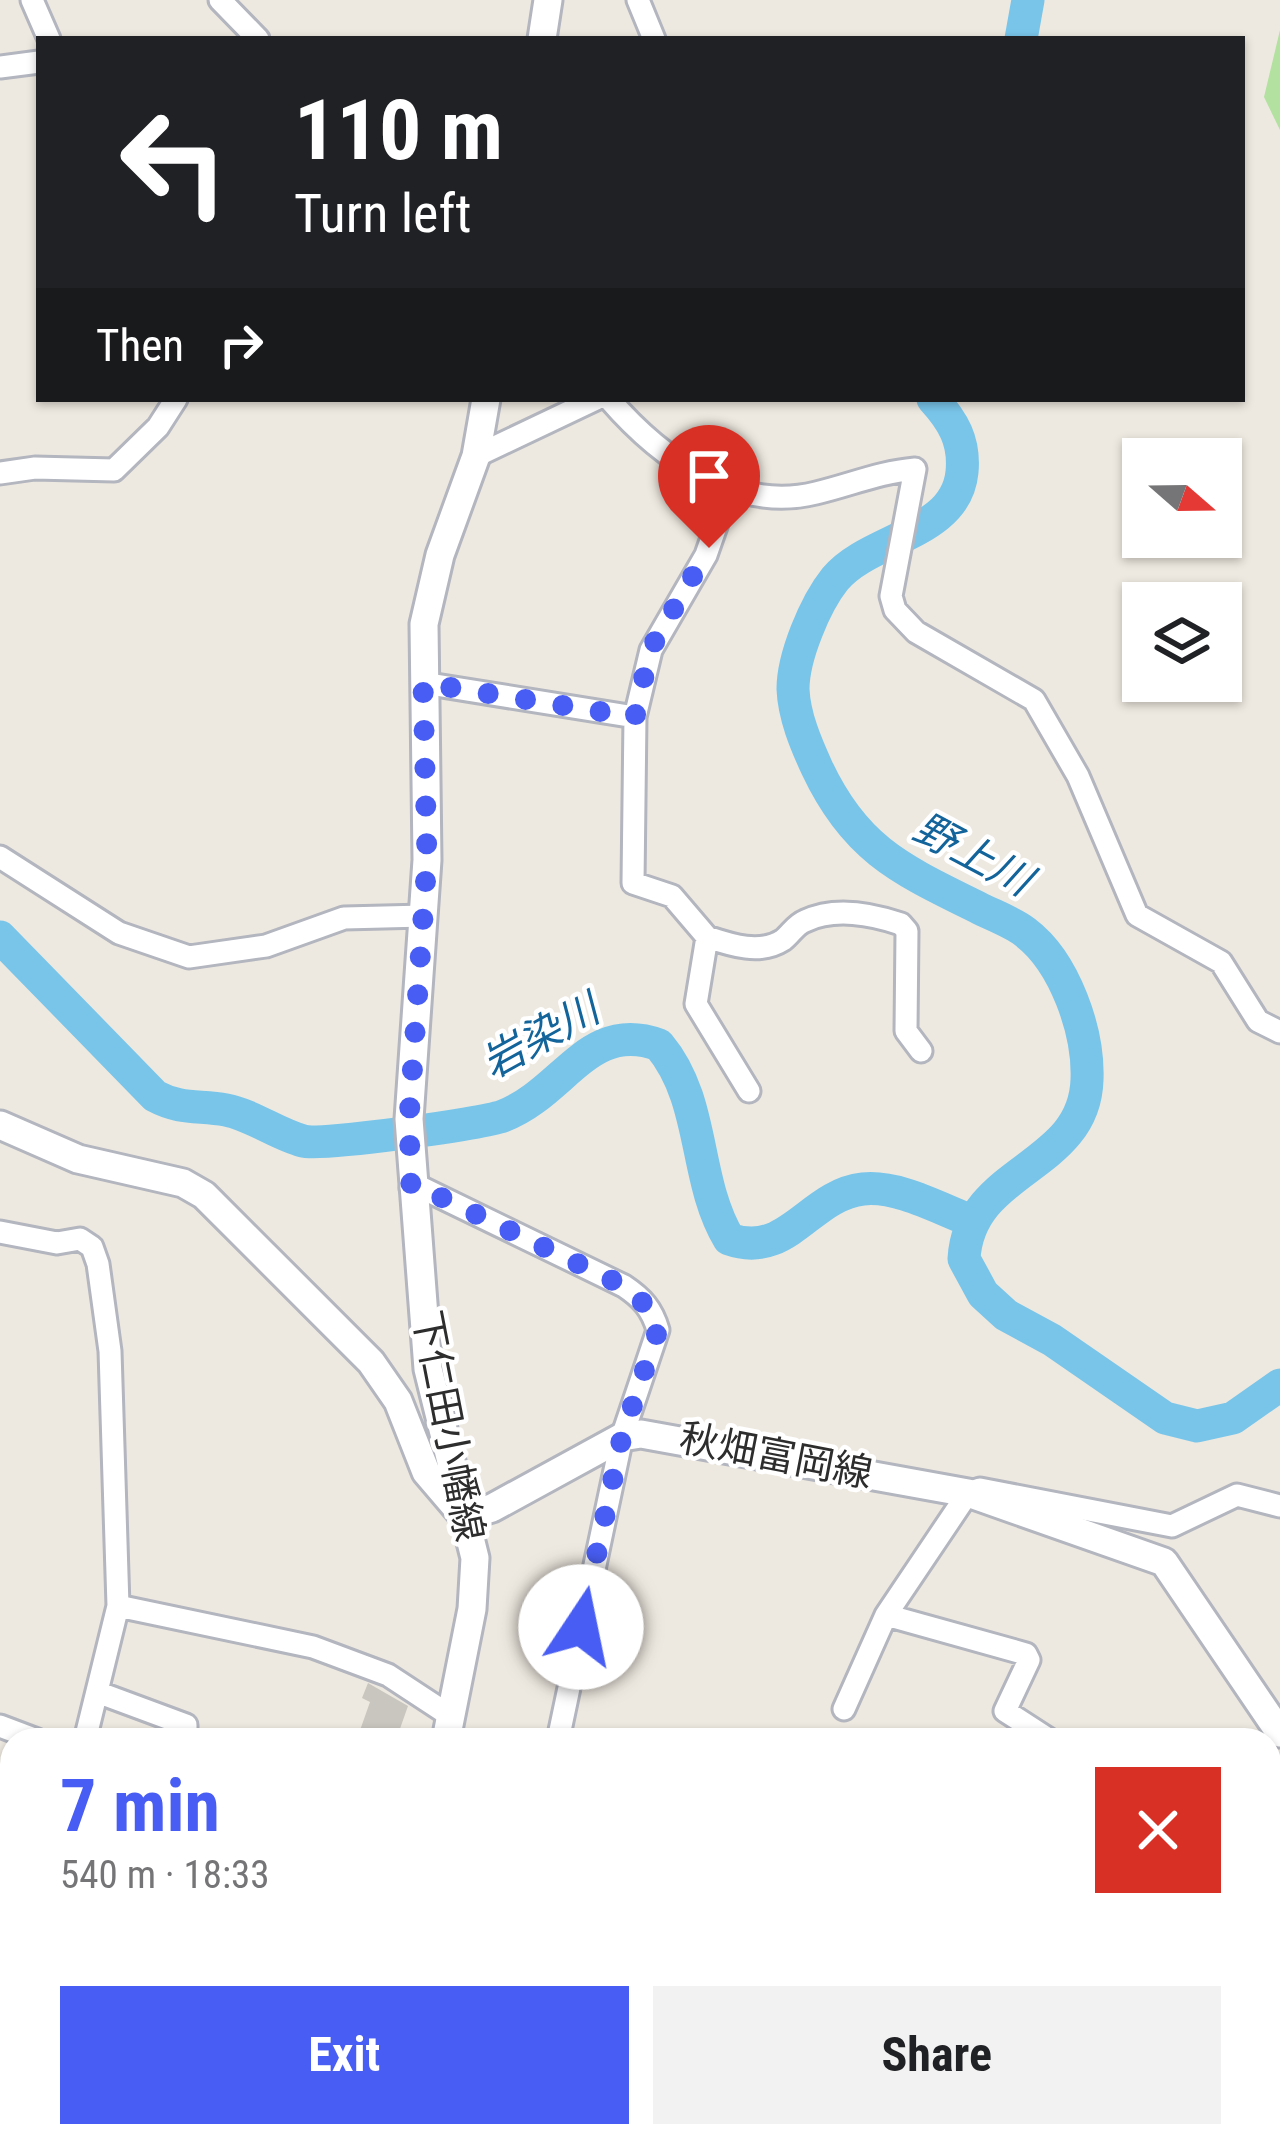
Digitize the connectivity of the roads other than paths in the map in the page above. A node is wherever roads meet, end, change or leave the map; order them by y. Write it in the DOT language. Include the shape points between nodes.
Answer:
graph roads {
  1 [pos="32,0"];
  2 [pos="220,0"];
  3 [pos="548,0"];
  4 [pos="638,0"];
  5 [pos="48,36"];
  6 [pos="255,36"];
  7 [pos="542,36"];
  8 [pos="653,36"];
  9 [pos="36,62"];
  10 [pos="0,67"];
  11 [pos="174,402"];
  12 [pos="485,402"];
  13 [pos="590,402"];
  14 [pos="611,402"];
  15 [pos="476,456"];
  16 [pos="0,473"];
  17 [pos="728,488"];
  18 [pos="423,683"];
  19 [pos="635,717"];
  20 [pos="0,856"];
  21 [pos="424,916"];
  22 [pos="707,937"];
  23 [pos="1280,1032"];
  24 [pos="921,1051"];
  25 [pos="749,1091"];
  26 [pos="0,1125"];
  27 [pos="410,1175"];
  28 [pos="0,1232"];
  29 [pos="622,1437"];
  30 [pos="968,1493"];
  31 [pos="1280,1506"];
  32 [pos="465,1516"];
  33 [pos="118,1606"];
  34 [pos="886,1616"];
  35 [pos="97,1692"];
  36 [pos="844,1709"];
  37 [pos="88,1728"];
  38 [pos="186,1728"];
  39 [pos="442,1728"];
  40 [pos="449,1728"];
  41 [pos="561,1728"];
  42 [pos="1031,1728"];
  43 [pos="1277,1728"];
  1 -- 5 [label="street"];
  2 -- 6 [label="street"];
  3 -- 7 [label="main road"];
  4 -- 8 [label="street"];
  9 -- 10 [label="street"];
  11 -- 16 [label="street" via="114,470"];
  12 -- 15 [label="main road, 下仁田小幡線"];
  13 -- 15 [label="street"];
  14 -- 17 [label="street" via="666,452"];
  15 -- 18 [label="main road, 下仁田小幡線" via="431,587"];
  17 -- 19 [label="street" via="706,555 650,650"];
  17 -- 23 [label="street" via="751,498 786,497 915,469 895,610 916,632 1034,700 1078,776 1137,915 1221,962 1258,1021"];
  18 -- 19 [label="street"];
  18 -- 21 [label="main road, 下仁田小幡線"];
  19 -- 22 [label="street" via="633,883 672,896"];
  20 -- 21 [label="street" via="119,933 189,957 266,946 344,918"];
  21 -- 27 [label="main road, 下仁田小幡線"];
  22 -- 24 [label="street" via="764,947 807,919 846,912 901,924 906,1031"];
  22 -- 25 [label="street" via="696,1004"];
  26 -- 32 [label="main road" via="78,1159 204,1195 371,1362 398,1401 426,1472"];
  27 -- 29 [label="street" via="640,1297 658,1330"];
  27 -- 32 [label="main road, 下仁田小幡線" via="428,1369"];
  28 -- 33 [label="street" via="56,1243 80,1239 98,1264 110,1351"];
  29 -- 30 [label="main road, 秋畑富岡線" via="664,1434"];
  29 -- 32 [label="main road, 秋畑富岡線"];
  29 -- 41 [label="street"];
  30 -- 31 [label="street" via="1172,1526 1237,1495"];
  30 -- 34 [label="street"];
  30 -- 43 [label="main road, 秋畑富岡線" via="1164,1562"];
  32 -- 40 [label="main road, 下仁田小幡線" via="476,1585"];
  33 -- 35 [label="street"];
  33 -- 39 [label="street" via="313,1648 388,1675"];
  34 -- 36 [label="street"];
  34 -- 42 [label="street" via="1026,1654 1005,1711"];
  35 -- 37 [label="street"];
  35 -- 38 [label="street"];
}
